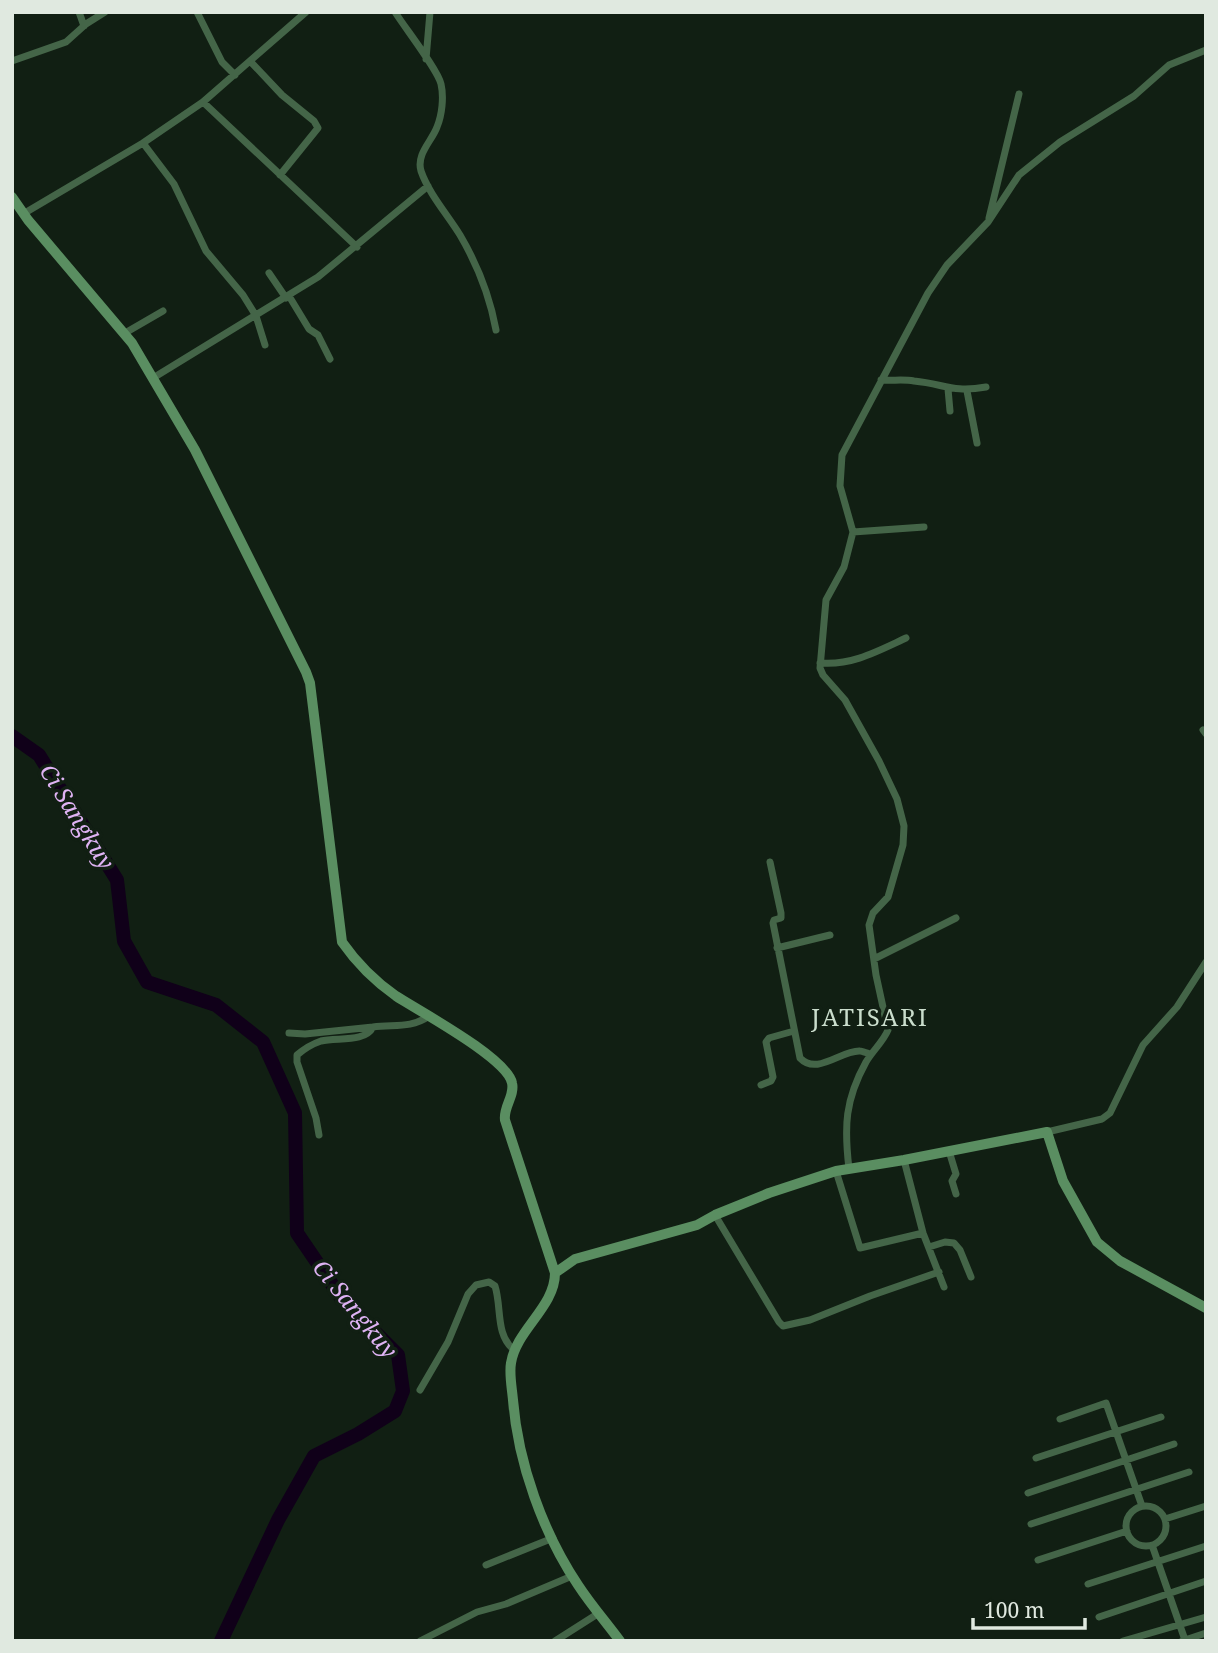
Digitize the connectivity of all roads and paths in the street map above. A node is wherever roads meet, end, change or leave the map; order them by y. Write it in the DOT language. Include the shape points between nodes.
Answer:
graph roads {
  1 [pos="79,12"];
  2 [pos="105,12"];
  3 [pos="197,12"];
  4 [pos="306,12"];
  5 [pos="394,12"];
  6 [pos="430,12"];
  7 [pos="84,26"];
  8 [pos="1206,50"];
  9 [pos="426,59"];
  10 [pos="12,61"];
  11 [pos="250,61"];
  12 [pos="235,75"];
  13 [pos="1019,94"];
  14 [pos="203,102"];
  15 [pos="144,142"];
  16 [pos="280,175"];
  17 [pos="428,186"];
  18 [pos="12,197"];
  19 [pos="23,214"];
  20 [pos="988,222"];
  21 [pos="357,247"];
  22 [pos="269,273"];
  23 [pos="288,297"];
  24 [pos="163,311"];
  25 [pos="256,316"];
  26 [pos="496,330"];
  27 [pos="125,333"];
  28 [pos="265,345"];
  29 [pos="331,359"];
  30 [pos="153,378"];
  31 [pos="881,380"];
  32 [pos="986,387"];
  33 [pos="948,389"];
  34 [pos="967,391"];
  35 [pos="950,411"];
  36 [pos="977,443"];
  37 [pos="924,527"];
  38 [pos="853,532"];
  39 [pos="906,638"];
  40 [pos="820,663"];
  41 [pos="770,862"];
  42 [pos="956,918"];
  43 [pos="830,935"];
  44 [pos="777,948"];
  45 [pos="874,959"];
  46 [pos="1206,962"];
  47 [pos="429,1016"];
  48 [pos="373,1027"];
  49 [pos="793,1031"];
  50 [pos="289,1032"];
  51 [pos="871,1054"];
  52 [pos="761,1085"];
  53 [pos="1047,1132"];
  54 [pos="319,1135"];
  55 [pos="949,1151"];
  56 [pos="904,1160"];
  57 [pos="849,1168"];
  58 [pos="836,1171"];
  59 [pos="956,1195"];
  60 [pos="715,1215"];
  61 [pos="923,1233"];
  62 [pos="929,1247"];
  63 [pos="939,1272"];
  64 [pos="555,1273"];
  65 [pos="971,1277"];
  66 [pos="944,1287"];
  67 [pos="1206,1308"];
  68 [pos="514,1350"];
  69 [pos="420,1390"];
  70 [pos="1161,1417"];
  71 [pos="1059,1419"];
  72 [pos="1116,1431"];
  73 [pos="1174,1444"];
  74 [pos="1036,1458"];
  75 [pos="1126,1460"];
  76 [pos="1189,1472"];
  77 [pos="1136,1489"];
  78 [pos="1028,1493"];
  79 [pos="1142,1506"];
  80 [pos="1206,1506"];
  81 [pos="1165,1519"];
  82 [pos="1031,1524"];
  83 [pos="1127,1531"];
  84 [pos="553,1538"];
  85 [pos="1152,1545"];
  86 [pos="1206,1546"];
  87 [pos="1038,1560"];
  88 [pos="1158,1562"];
  89 [pos="486,1565"];
  90 [pos="572,1576"];
  91 [pos="1206,1581"];
  92 [pos="1088,1584"];
  93 [pos="1169,1594"];
  94 [pos="599,1613"];
  95 [pos="1206,1616"];
  96 [pos="1098,1617"];
  97 [pos="1179,1624"];
  98 [pos="1206,1633"];
  99 [pos="1183,1640"];
  100 [pos="420,1641"];
  101 [pos="555,1641"];
  102 [pos="620,1641"];
  103 [pos="1124,1641"];
  1 -- 7 [label="street"];
  2 -- 7 [label="street"];
  3 -- 12 [label="street" via="222,61"];
  4 -- 11 [label="street"];
  5 -- 9 [label="street"];
  6 -- 9 [label="street"];
  7 -- 10 [label="street" via="66,42"];
  8 -- 20 [label="street" via="1169,65 1134,96 1026,168"];
  9 -- 17 [label="street" via="442,91 439,121 419,164"];
  11 -- 12 [label="street"];
  11 -- 16 [label="street" via="317,125"];
  12 -- 14 [label="street"];
  13 -- 20 [label="street"];
  14 -- 15 [label="street"];
  14 -- 16 [label="street"];
  15 -- 19 [label="street"];
  15 -- 25 [label="street" via="174,184 206,251"];
  16 -- 21 [label="street"];
  17 -- 21 [label="street"];
  17 -- 26 [label="street" via="461,238 487,292"];
  18 -- 19 [label="street"];
  19 -- 27 [label="street"];
  20 -- 31 [label="street" via="947,265 928,293"];
  21 -- 23 [label="street"];
  22 -- 23 [label="street"];
  23 -- 25 [label="street"];
  23 -- 29 [label="street"];
  24 -- 27 [label="street"];
  25 -- 28 [label="street"];
  25 -- 30 [label="street"];
  27 -- 30 [label="street"];
  30 -- 47 [label="street" via="205,470 310,683 342,942 392,993"];
  31 -- 33 [label="street" via="918,381"];
  31 -- 38 [label="street" via="841,461 840,486"];
  32 -- 34 [label="street"];
  33 -- 34 [label="street"];
  33 -- 35 [label="street"];
  34 -- 36 [label="street"];
  37 -- 38 [label="street"];
  38 -- 40 [label="street" via="845,567 825,600"];
  39 -- 40 [label="street" via="850,661"];
  40 -- 45 [label="street" via="823,675 845,700 878,759 897,799 905,832 888,897 870,920"];
  41 -- 44 [label="street" via="781,913 773,923"];
  42 -- 45 [label="street"];
  43 -- 44 [label="street"];
  44 -- 49 [label="street"];
  45 -- 51 [label="street" via="888,1030"];
  46 -- 53 [label="street" via="1177,1007 1143,1045 1110,1113"];
  47 -- 48 [label="street" via="407,1027"];
  47 -- 64 [label="street" via="495,1061 511,1079 505,1120"];
  48 -- 50 [label="street"];
  48 -- 54 [label="street" via="365,1036 322,1041 297,1055"];
  49 -- 51 [label="street" via="805,1063 856,1051"];
  49 -- 52 [label="street" via="766,1042 773,1077"];
  51 -- 57 [label="street" via="846,1112"];
  53 -- 55 [label="street"];
  53 -- 67 [label="street" via="1063,1181 1097,1242 1120,1261"];
  55 -- 56 [label="street"];
  55 -- 59 [label="street"];
  56 -- 57 [label="street"];
  56 -- 61 [label="street"];
  57 -- 58 [label="street"];
  58 -- 60 [label="street"];
  58 -- 61 [label="street" via="860,1248"];
  60 -- 63 [label="street" via="783,1326"];
  60 -- 64 [label="street" via="670,1234 575,1259"];
  61 -- 62 [label="street"];
  62 -- 63 [label="street"];
  62 -- 65 [label="street" via="956,1244"];
  63 -- 66 [label="street"];
  64 -- 68 [label="street" via="553,1286"];
  68 -- 69 [label="street" via="502,1336 495,1286 489,1282 475,1285"];
  68 -- 84 [label="street" via="510,1365 519,1444 533,1494"];
  70 -- 72 [label="street"];
  71 -- 72 [label="street" via="1106,1404"];
  72 -- 74 [label="street"];
  72 -- 75 [label="street"];
  73 -- 75 [label="street"];
  75 -- 77 [label="street"];
  75 -- 78 [label="street"];
  76 -- 77 [label="street"];
  77 -- 79 [label="street"];
  77 -- 82 [label="street"];
  79 -- 81 [label="street" via="1158,1510"];
  79 -- 83 [label="street" via="1128,1516"];
  80 -- 81 [label="street"];
  81 -- 85 [label="street" via="1166,1531"];
  83 -- 85 [label="street" via="1138,1545"];
  83 -- 87 [label="street"];
  84 -- 89 [label="street"];
  84 -- 90 [label="street"];
  85 -- 88 [label="street"];
  86 -- 88 [label="street"];
  88 -- 92 [label="street"];
  88 -- 93 [label="street"];
  90 -- 94 [label="street"];
  90 -- 100 [label="street" via="477,1612"];
  91 -- 93 [label="street"];
  93 -- 96 [label="street"];
  93 -- 97 [label="street"];
  94 -- 101 [label="street"];
  94 -- 102 [label="street"];
  95 -- 97 [label="street"];
  97 -- 99 [label="street"];
  97 -- 103 [label="street"];
  98 -- 99 [label="street"];
}
